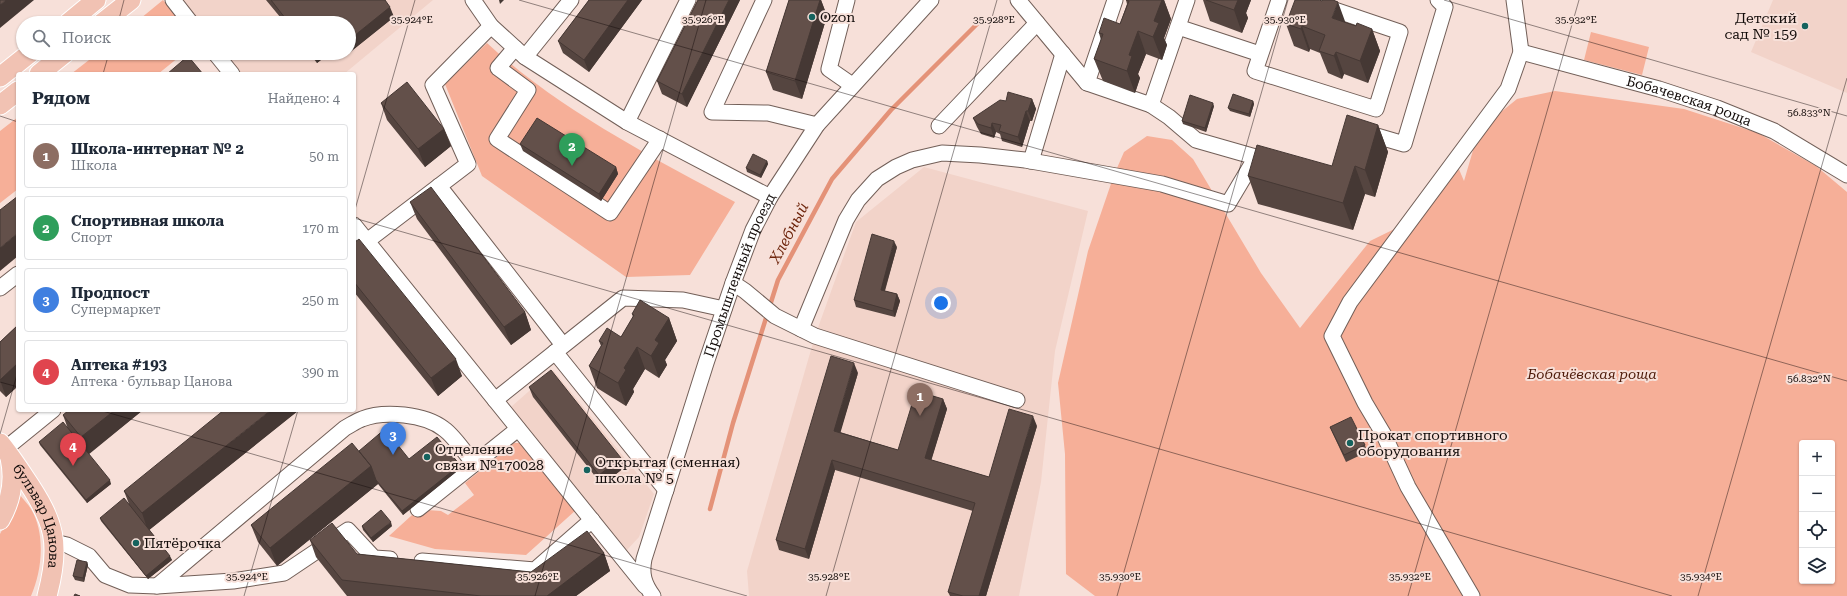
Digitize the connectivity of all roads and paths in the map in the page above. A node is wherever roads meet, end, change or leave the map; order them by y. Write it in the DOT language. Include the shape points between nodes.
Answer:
graph roads {
  1 [pos="96,0"];
  2 [pos="131,0"];
  3 [pos="173,0"];
  4 [pos="473,0"];
  5 [pos="571,0"];
  6 [pos="688,0"];
  7 [pos="764,0"];
  8 [pos="847,0"];
  9 [pos="931,0"];
  10 [pos="1018,0"];
  11 [pos="1115,0"];
  12 [pos="1187,0"];
  13 [pos="1280,0"];
  14 [pos="1305,0"];
  15 [pos="1438,0"];
  16 [pos="1514,0"];
  17 [pos="77,16"];
  18 [pos="111,16"];
  19 [pos="186,16"];
  20 [pos="1037,23"];
  21 [pos="491,26"];
  22 [pos="1178,27"];
  23 [pos="1521,52"];
  24 [pos="520,53"];
  25 [pos="1063,54"];
  26 [pos="1260,54"];
  27 [pos="21,60"];
  28 [pos="56,60"];
  29 [pos="221,60"];
  30 [pos="41,72"];
  31 [pos="230,72"];
  32 [pos="0,77"];
  33 [pos="1087,83"];
  34 [pos="852,85"];
  35 [pos="16,93"];
  36 [pos="0,105"];
  37 [pos="1151,106"];
  38 [pos="627,122"];
  39 [pos="817,125"];
  40 [pos="939,126"];
  41 [pos="1348,136"];
  42 [pos="660,139"];
  43 [pos="1256,157"];
  44 [pos="1032,161"];
  45 [pos="1277,164"];
  46 [pos="1847,175"];
  47 [pos="439,186"];
  48 [pos="770,197"];
  49 [pos="356,227"];
  50 [pos="367,241"];
  51 [pos="16,276"];
  52 [pos="733,283"];
  53 [pos="0,288"];
  54 [pos="724,309"];
  55 [pos="801,329"];
  56 [pos="559,348"];
  57 [pos="495,400"];
  58 [pos="1017,400"];
  59 [pos="51,412"];
  60 [pos="518,429"];
  61 [pos="5,450"];
  62 [pos="474,464"];
  63 [pos="666,490"];
  64 [pos="418,509"];
  65 [pos="0,520"];
  66 [pos="592,520"];
  67 [pos="54,542"];
  68 [pos="157,586"];
  69 [pos="650,592"];
  70 [pos="47,596"];
  71 [pos="1472,596"];
  1 -- 17 [label="main road"];
  2 -- 18 [label="main road"];
  3 -- 19 [label="street"];
  4 -- 21 [label="street"];
  5 -- 24 [label="street"];
  6 -- 38 [label="street"];
  7 -- 39 [label="street" via="712,112 768,112"];
  8 -- 34 [label="street" via="829,69"];
  9 -- 34 [label="street, Промышленный проезд"];
  10 -- 20 [label="street"];
  11 -- 33 [label="street"];
  12 -- 22 [label="street"];
  13 -- 26 [label="street"];
  14 -- 26 [label="street" via="1400,32 1376,109 1255,71"];
  15 -- 41 [label="street" via="1445,7 1404,144 1350,129"];
  16 -- 23 [label="street"];
  20 -- 25 [label="street"];
  20 -- 40 [label="street"];
  21 -- 24 [label="street"];
  21 -- 47 [label="street" via="433,85 468,164"];
  22 -- 26 [label="street"];
  22 -- 37 [label="street"];
  23 -- 46 [label="street, Бобачевская роща" via="1717,108 1774,131"];
  23 -- 71 [label="street" via="1508,89 1350,302 1332,336 1408,487"];
  24 -- 38 [label="street"];
  24 -- 42 [label="street" via="498,68 528,90 497,139 610,213"];
  25 -- 33 [label="street"];
  25 -- 44 [label="street"];
  27 -- 32 [label="main road"];
  28 -- 30 [label="main road"];
  29 -- 31 [label="street"];
  33 -- 37 [label="street"];
  34 -- 39 [label="street, Промышленный проезд"];
  35 -- 36 [label="main road"];
  37 -- 43 [label="street" via="1169,117 1196,140"];
  38 -- 42 [label="street"];
  39 -- 48 [label="street, Промышленный проезд"];
  42 -- 48 [label="street"];
  43 -- 44 [label="street" via="1228,204 1162,184"];
  43 -- 45 [label="street"];
  44 -- 55 [label="street" via="942,153 912,160 877,179 858,200 846,220"];
  47 -- 50 [label="street"];
  47 -- 56 [label="street"];
  48 -- 52 [label="street, Промышленный проезд" via="753,230"];
  49 -- 50 [label="street"];
  50 -- 57 [label="street"];
  51 -- 53 [label="street"];
  52 -- 54 [label="street, Промышленный проезд"];
  52 -- 55 [label="street" via="775,316"];
  54 -- 56 [label="street" via="683,300 623,298"];
  54 -- 63 [label="street, Промышленный проезд"];
  55 -- 58 [label="street" via="815,336"];
  56 -- 57 [label="street"];
  56 -- 63 [label="street"];
  57 -- 60 [label="street"];
  59 -- 61 [label="street"];
  60 -- 62 [label="street"];
  60 -- 66 [label="street"];
  61 -- 65 [label="main road" via="13,473 12,490 8,506"];
  61 -- 67 [label="main road, бульвар Цанова" via="46,510"];
  62 -- 64 [label="street"];
  62 -- 68 [label="street" via="445,429 422,418 379,415 362,419 346,428"];
  63 -- 69 [label="street, Промышленный проезд" via="643,567 643,579"];
  66 -- 68 [label="street" via="535,570 374,558 348,530 284,573"];
  66 -- 69 [label="street"];
  67 -- 68 [label="street" via="67,545 89,556 106,575 130,585"];
  67 -- 70 [label="main road, бульвар Цанова" via="54,563"];
}
